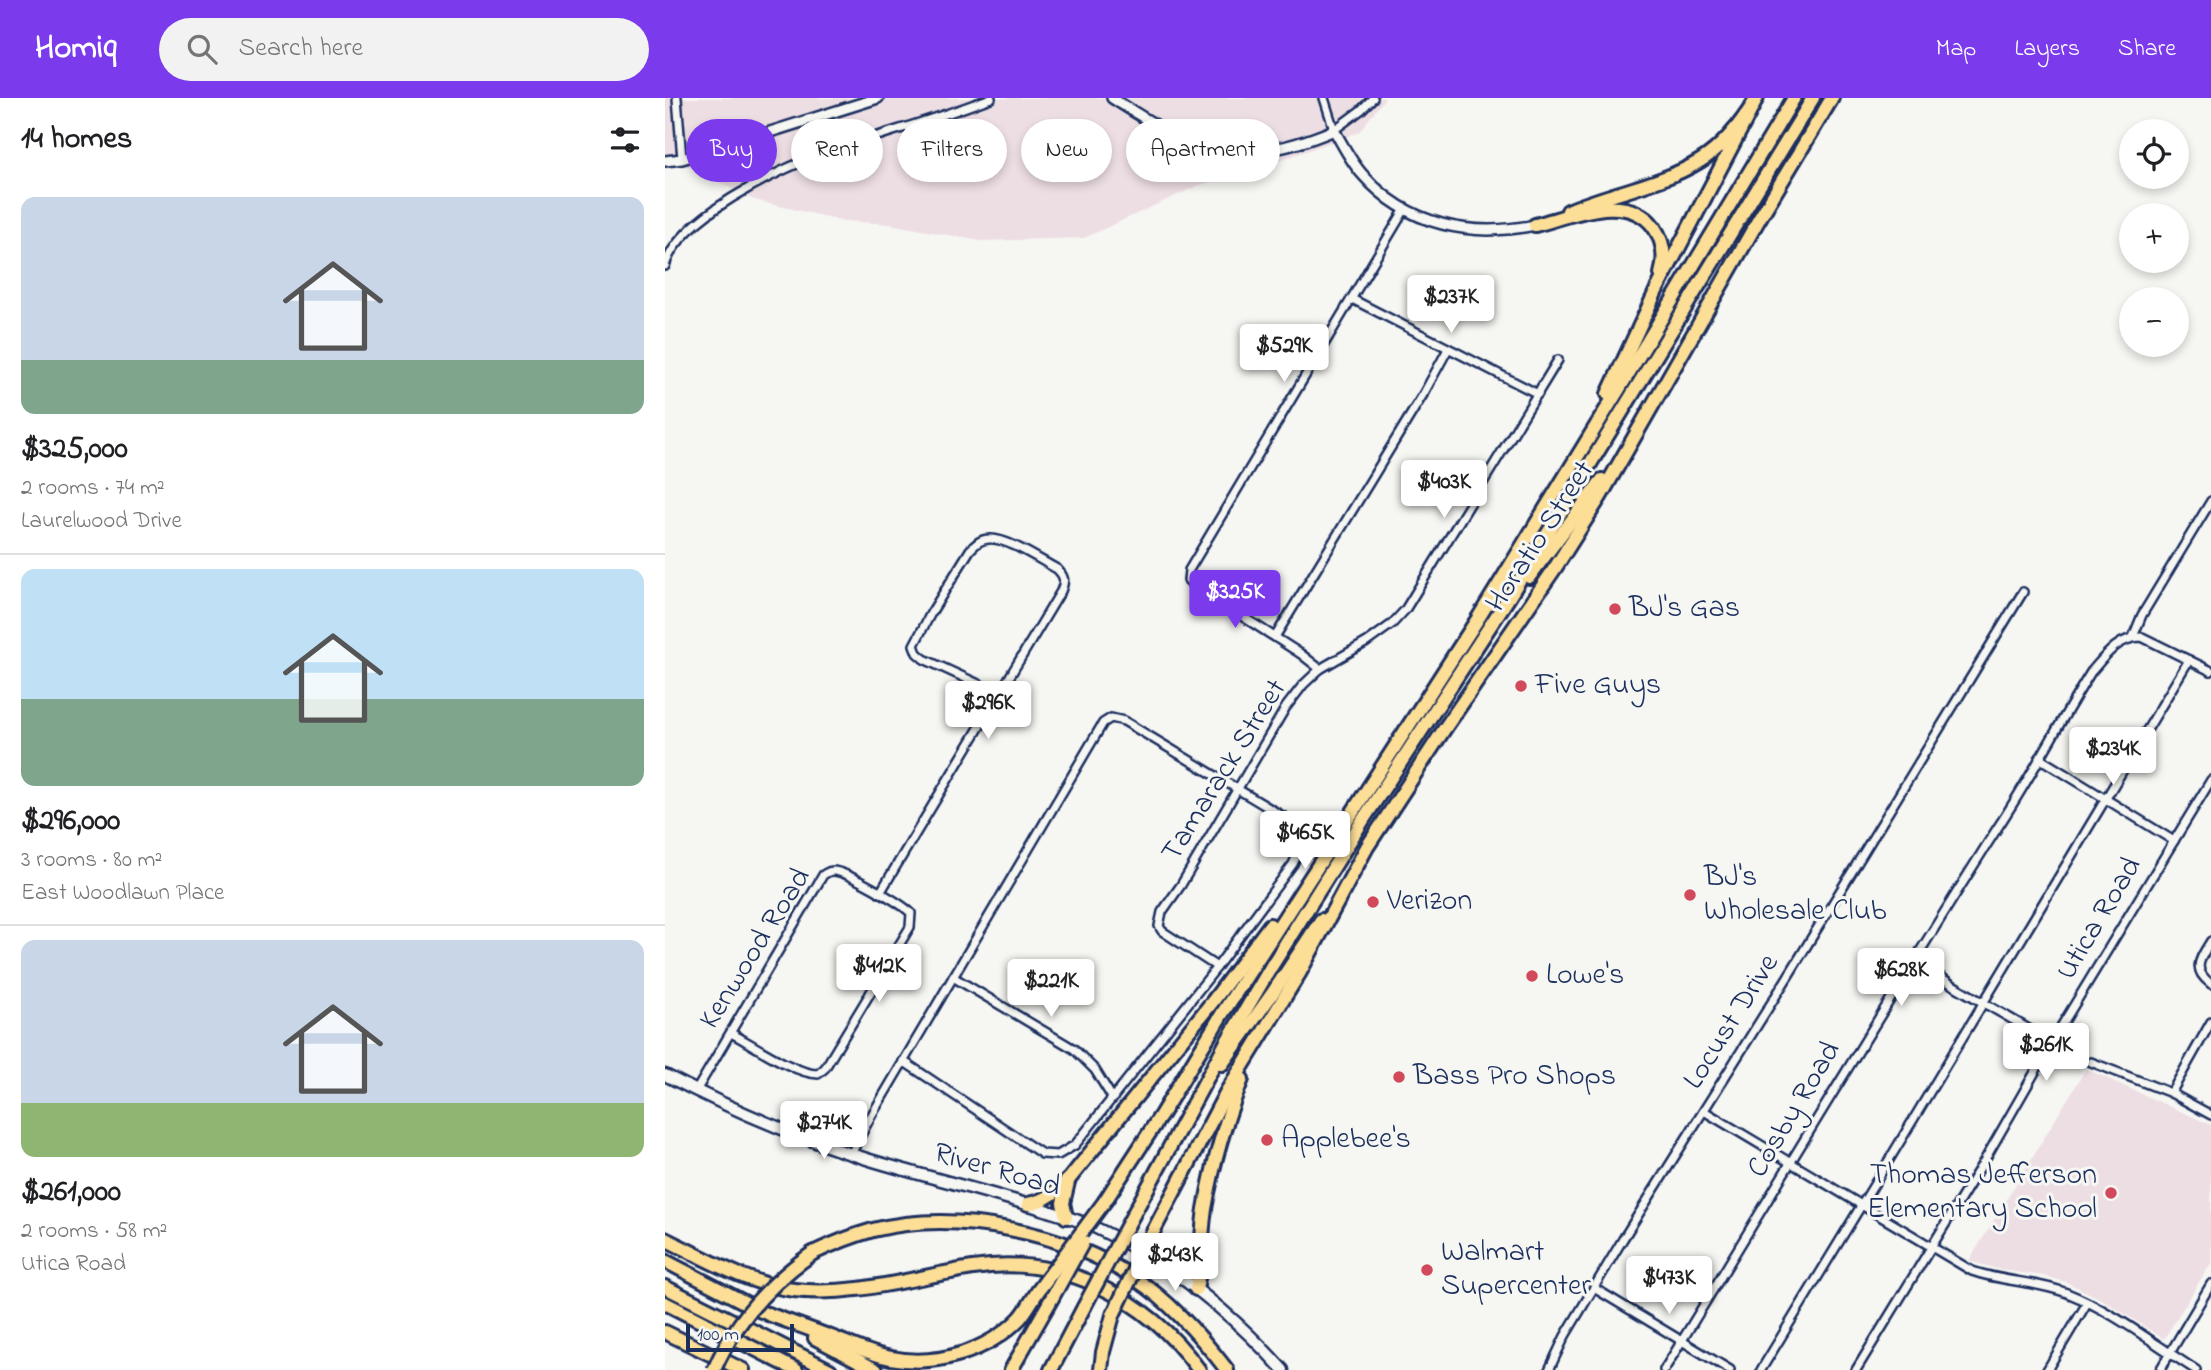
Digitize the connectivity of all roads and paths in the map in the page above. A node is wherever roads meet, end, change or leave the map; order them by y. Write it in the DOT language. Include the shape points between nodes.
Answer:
graph roads {
  1 [pos="677,98"];
  2 [pos="878,98"];
  3 [pos="991,98"];
  4 [pos="1112,98"];
  5 [pos="1324,98"];
  6 [pos="1373,98"];
  7 [pos="1794,98"];
  8 [pos="1813,98"];
  9 [pos="1832,98"];
  10 [pos="976,100"];
  11 [pos="1755,101"];
  12 [pos="1334,130"];
  13 [pos="682,159"];
  14 [pos="665,161"];
  15 [pos="1405,209"];
  16 [pos="1535,225"];
  17 [pos="665,266"];
  18 [pos="1656,291"];
  19 [pos="1352,299"];
  20 [pos="1448,349"];
  21 [pos="1558,360"];
  22 [pos="1538,394"];
  23 [pos="1643,425"];
  24 [pos="1580,453"];
  25 [pos="2211,501"];
  26 [pos="2023,592"];
  27 [pos="1509,597"];
  28 [pos="2133,637"];
  29 [pos="1275,638"];
  30 [pos="2189,660"];
  31 [pos="1320,669"];
  32 [pos="2211,671"];
  33 [pos="1000,694"];
  34 [pos="2039,758"];
  35 [pos="2211,780"];
  36 [pos="1237,790"];
  37 [pos="2106,800"];
  38 [pos="2174,841"];
  39 [pos="1316,868"];
  40 [pos="1350,879"];
  41 [pos="880,893"];
  42 [pos="2211,941"];
  43 [pos="1915,959"];
  44 [pos="1217,967"];
  45 [pos="953,977"];
  46 [pos="2211,984"];
  47 [pos="1983,1002"];
  48 [pos="2211,1022"];
  49 [pos="730,1033"];
  50 [pos="2053,1044"];
  51 [pos="1254,1047"];
  52 [pos="903,1061"];
  53 [pos="2091,1062"];
  54 [pos="665,1075"];
  55 [pos="696,1091"];
  56 [pos="2171,1093"];
  57 [pos="1197,1098"];
  58 [pos="1113,1099"];
  59 [pos="1704,1111"];
  60 [pos="2211,1115"];
  61 [pos="851,1154"];
  62 [pos="1790,1162"];
  63 [pos="1070,1178"];
  64 [pos="1105,1201"];
  65 [pos="1028,1204"];
  66 [pos="1861,1205"];
  67 [pos="1066,1217"];
  68 [pos="665,1239"];
  69 [pos="1930,1247"];
  70 [pos="665,1261"];
  71 [pos="1140,1282"];
  72 [pos="2211,1284"];
  73 [pos="665,1287"];
  74 [pos="1594,1288"];
  75 [pos="1196,1289"];
  76 [pos="665,1303"];
  77 [pos="2087,1303"];
  78 [pos="768,1314"];
  79 [pos="665,1332"];
  80 [pos="1682,1340"];
  81 [pos="2169,1354"];
  82 [pos="714,1370"];
  83 [pos="743,1370"];
  84 [pos="796,1370"];
  85 [pos="830,1370"];
  86 [pos="876,1370"];
  87 [pos="1011,1370"];
  88 [pos="1051,1370"];
  89 [pos="1101,1370"];
  90 [pos="1199,1370"];
  91 [pos="1227,1370"];
  92 [pos="1237,1370"];
  93 [pos="1283,1370"];
  94 [pos="1549,1370"];
  95 [pos="1664,1370"];
  96 [pos="1730,1370"];
  97 [pos="1761,1370"];
  98 [pos="1856,1370"];
  99 [pos="2047,1370"];
  100 [pos="2160,1370"];
  101 [pos="2196,1370"];
  1 -- 13 [label="street"];
  2 -- 13 [label="street"];
  3 -- 10 [label="street"];
  4 -- 12 [label="street" via="1188,141 1233,151 1280,149"];
  5 -- 12 [label="street"];
  6 -- 12 [label="street"];
  7 -- 24 [label="highway"];
  8 -- 27 [label="highway"];
  9 -- 23 [label="highway, Horatio Street"];
  10 -- 17 [label="street" via="823,153 752,187 682,236"];
  11 -- 16 [label="highway" via="1720,146 1701,161"];
  11 -- 18 [label="highway"];
  12 -- 15 [label="street" via="1362,175"];
  13 -- 14 [label="street"];
  15 -- 16 [label="street" via="1464,230"];
  15 -- 19 [label="street"];
  16 -- 18 [label="highway" via="1604,208 1640,213 1663,243 1665,257"];
  18 -- 24 [label="highway"];
  19 -- 20 [label="street"];
  19 -- 29 [label="street" via="1189,570 1192,584"];
  20 -- 22 [label="street"];
  20 -- 29 [label="street"];
  21 -- 22 [label="street, Tamarack Street"];
  22 -- 31 [label="street, Tamarack Street" via="1405,610 1367,642"];
  23 -- 27 [label="highway" via="1524,584"];
  23 -- 40 [label="highway, Horatio Street" via="1555,568 1445,728"];
  24 -- 39 [label="highway"];
  25 -- 28 [label="street"];
  26 -- 59 [label="street, Locust Drive"];
  27 -- 57 [label="highway" via="1328,876"];
  28 -- 30 [label="street"];
  28 -- 34 [label="street, Cosby Road" via="2108,652 2091,672"];
  29 -- 31 [label="street"];
  30 -- 32 [label="street"];
  30 -- 37 [label="street"];
  31 -- 36 [label="street, Tamarack Street" via="1286,707"];
  33 -- 33 [label="street" via="1065,580 1057,569 1012,545 985,539 969,550 914,645 922,657"];
  33 -- 41 [label="street"];
  34 -- 37 [label="street"];
  34 -- 43 [label="street, Cosby Road"];
  35 -- 38 [label="street, Utica Road"];
  36 -- 44 [label="street, Tamarack Street" via="1159,919 1162,932"];
  36 -- 44 [label="street" via="1284,817 1298,832 1299,843 1293,864"];
  36 -- 45 [label="street" via="1124,721 1111,718 1103,723"];
  37 -- 38 [label="street"];
  37 -- 47 [label="street"];
  38 -- 50 [label="street, Utica Road"];
  39 -- 63 [label="highway"];
  39 -- 64 [label="highway"];
  40 -- 51 [label="highway, Horatio Street"];
  40 -- 57 [label="highway"];
  41 -- 49 [label="street, Kenwood Road" via="842,873 824,875"];
  41 -- 49 [label="street" via="911,913 910,927 825,1068 810,1074"];
  42 -- 46 [label="street" via="2199,967"];
  43 -- 47 [label="street"];
  43 -- 62 [label="street, Cosby Road"];
  44 -- 58 [label="street"];
  45 -- 52 [label="street"];
  45 -- 58 [label="street" via="1074,1049 1095,1070"];
  47 -- 50 [label="street"];
  47 -- 66 [label="street"];
  48 -- 56 [label="street"];
  49 -- 55 [label="street, Kenwood Road"];
  50 -- 69 [label="street, Utica Road"];
  51 -- 75 [label="highway" via="1216,1152"];
  51 -- 89 [label="highway, bridge" via="1113,1315"];
  52 -- 58 [label="street" via="1049,1156 1076,1145"];
  52 -- 61 [label="street"];
  53 -- 56 [label="street"];
  54 -- 55 [label="main road, River Road"];
  55 -- 61 [label="main road, River Road"];
  56 -- 60 [label="street"];
  57 -- 88 [label="highway, bridge"];
  59 -- 62 [label="street"];
  59 -- 74 [label="street, Locust Drive"];
  61 -- 65 [label="main road, River Road"];
  62 -- 66 [label="street"];
  62 -- 80 [label="street, Cosby Road"];
  63 -- 65 [label="highway" via="1040,1202"];
  63 -- 67 [label="highway" via="1064,1191"];
  64 -- 78 [label="highway, bridge" via="1022,1316 990,1341 963,1354 941,1359 887,1358"];
  64 -- 87 [label="highway, bridge"];
  65 -- 67 [label="main road, River Road"];
  66 -- 69 [label="street"];
  66 -- 97 [label="street"];
  67 -- 75 [label="main road, River Road" via="1120,1240"];
  68 -- 90 [label="highway" via="735,1273 794,1290 866,1288 1001,1266 1077,1276 1144,1312 1167,1331"];
  69 -- 77 [label="street" via="1988,1277 2049,1287"];
  69 -- 98 [label="street, Utica Road"];
  70 -- 78 [label="highway"];
  71 -- 82 [label="highway, bridge" via="1087,1252 1026,1233 953,1223 873,1230 813,1253 789,1269 735,1329"];
  71 -- 91 [label="highway" via="1199,1336"];
  71 -- 92 [label="highway" via="1192,1319"];
  72 -- 81 [label="street"];
  73 -- 85 [label="highway"];
  74 -- 80 [label="street"];
  74 -- 94 [label="street, Locust Drive"];
  75 -- 93 [label="main road, River Road"];
  76 -- 84 [label="highway"];
  77 -- 81 [label="street"];
  77 -- 99 [label="street"];
  78 -- 86 [label="highway"];
  79 -- 83 [label="highway"];
  80 -- 95 [label="street, Cosby Road"];
  80 -- 96 [label="street"];
  81 -- 100 [label="street"];
  81 -- 101 [label="street"];
}
